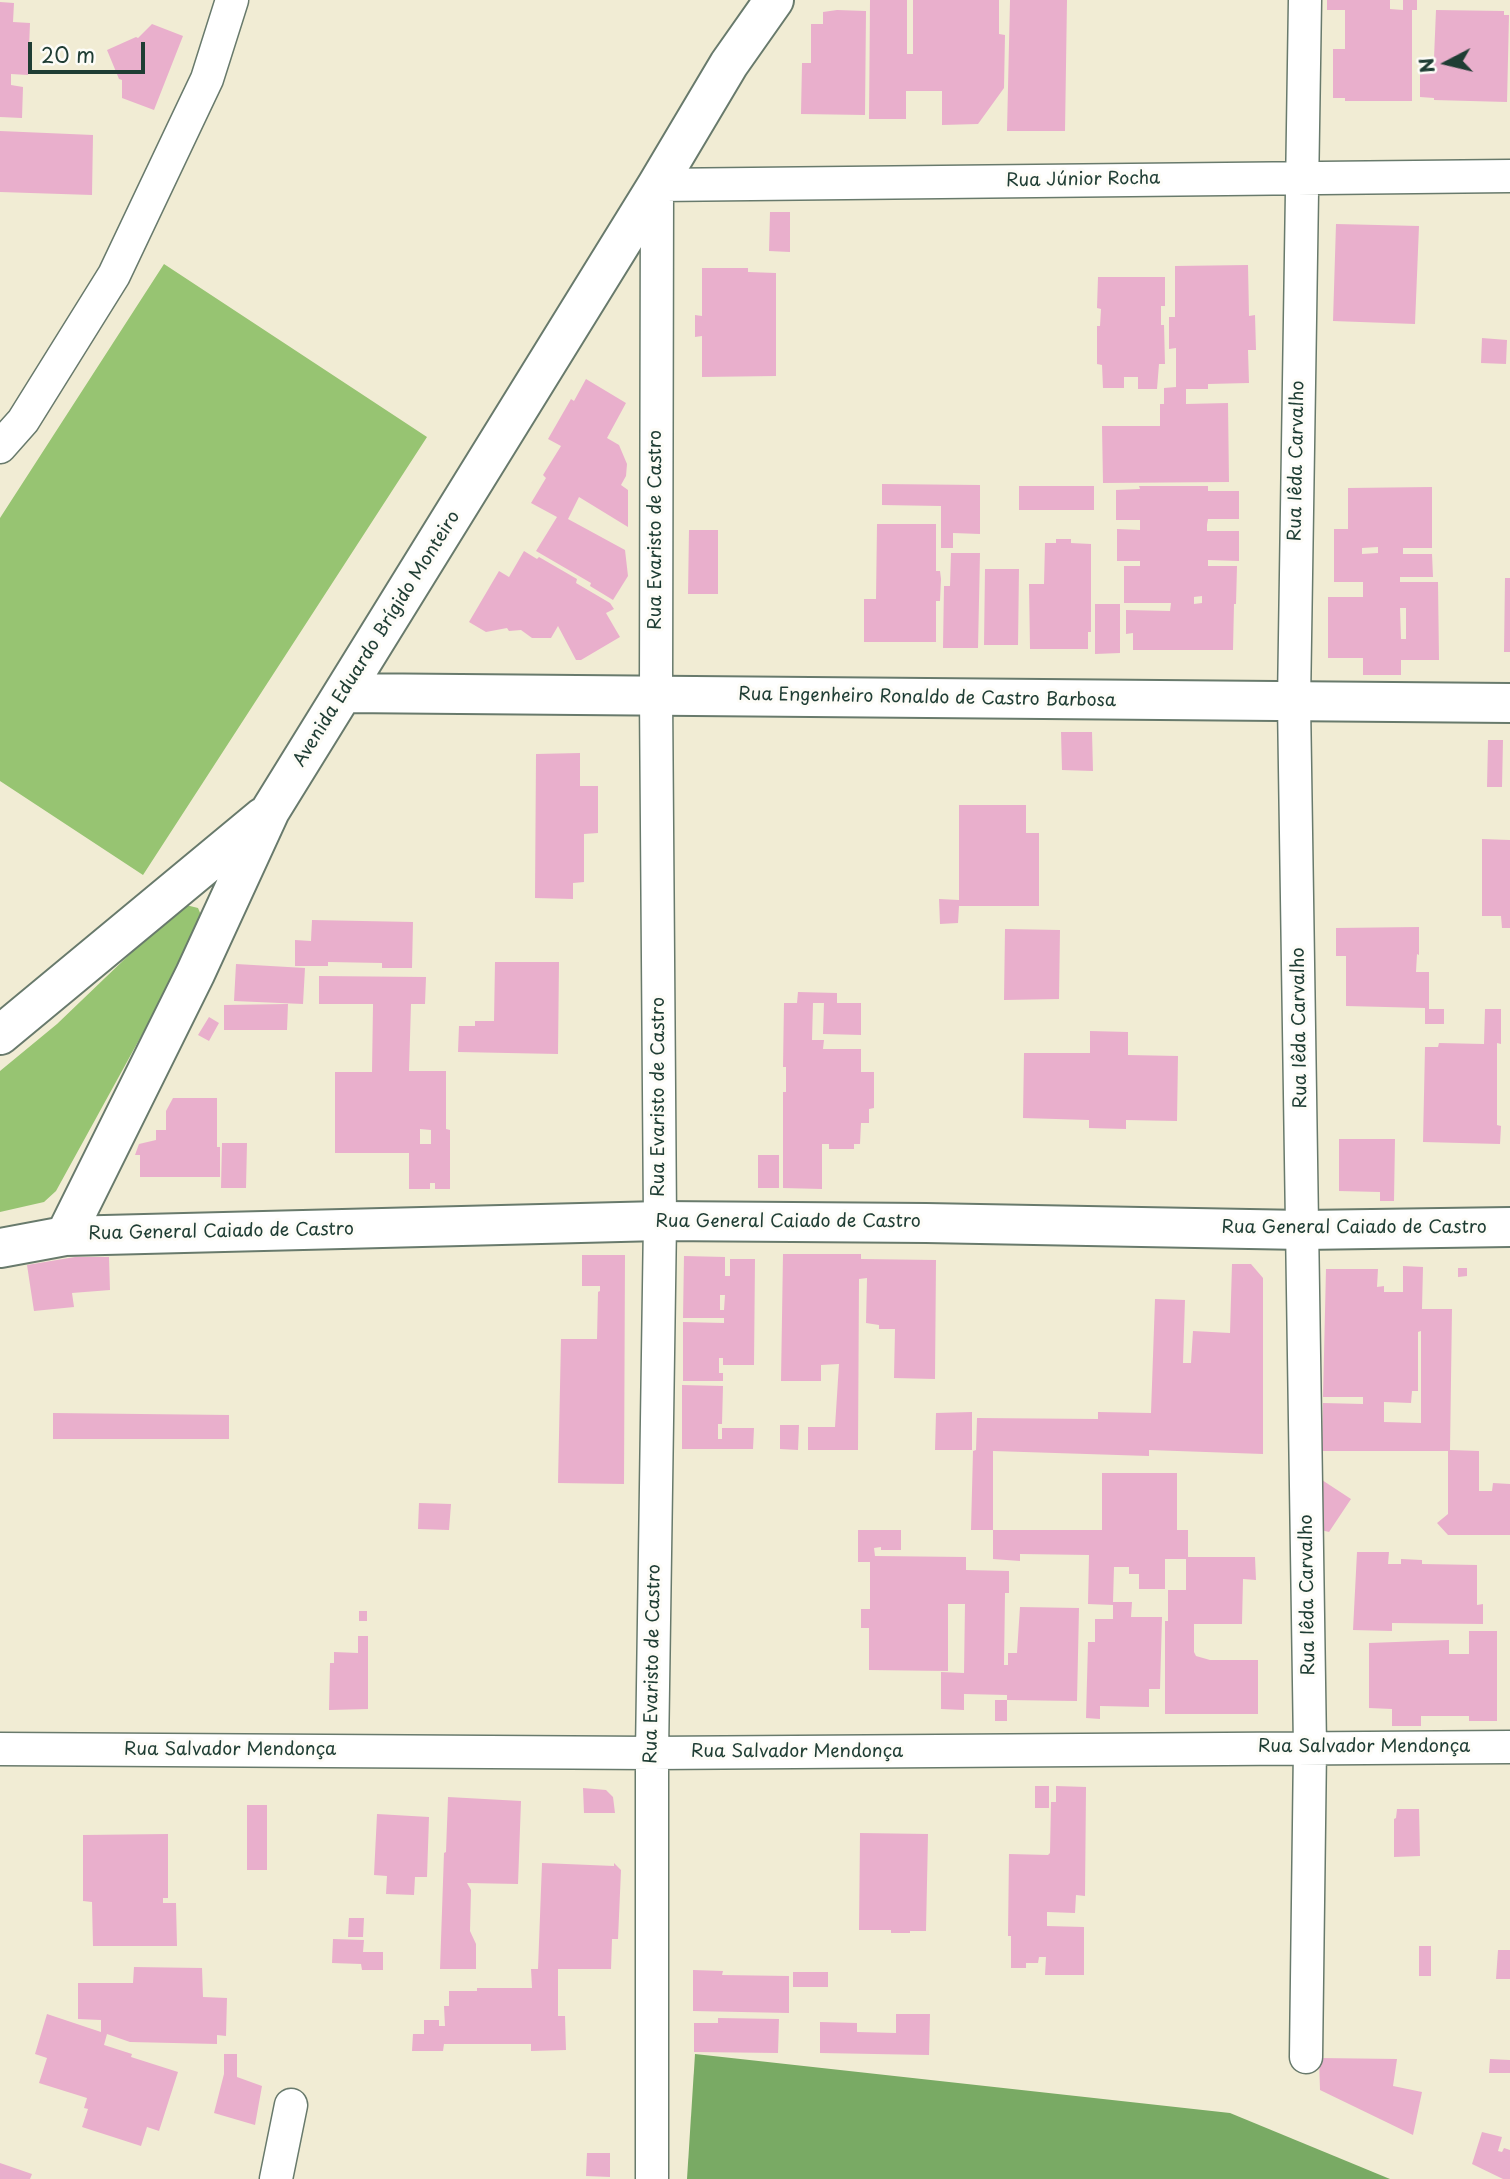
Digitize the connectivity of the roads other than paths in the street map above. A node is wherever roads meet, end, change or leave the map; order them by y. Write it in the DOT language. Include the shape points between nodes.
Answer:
graph roads {
  1 [pos="232,0"];
  2 [pos="750,0"];
  3 [pos="774,0"];
  4 [pos="1305,0"];
  5 [pos="729,64"];
  6 [pos="1510,176"];
  7 [pos="1302,177"];
  8 [pos="657,185"];
  9 [pos="0,447"];
  10 [pos="344,693"];
  11 [pos="656,695"];
  12 [pos="1294,702"];
  13 [pos="1510,703"];
  14 [pos="270,811"];
  15 [pos="0,1035"];
  16 [pos="660,1221"];
  17 [pos="1510,1227"];
  18 [pos="1303,1230"];
  19 [pos="65,1236"];
  20 [pos="0,1248"];
  21 [pos="1310,1747"];
  22 [pos="1510,1747"];
  23 [pos="0,1749"];
  24 [pos="652,1753"];
  25 [pos="1306,2057"];
  26 [pos="291,2105"];
  27 [pos="652,2178"];
  28 [pos="276,2179"];
  1 -- 9 [label="street" via="207,79 114,275 23,421"];
  2 -- 5 [label="street, Avenida Eduardo Brígido Monteiro"];
  3 -- 5 [label="street, Avenida Eduardo Brígido Monteiro"];
  4 -- 7 [label="street, Rua Iêda Carvalho"];
  5 -- 8 [label="street, Avenida Eduardo Brígido Monteiro"];
  6 -- 7 [label="street, Rua Júnior Rocha"];
  7 -- 8 [label="street, Rua Júnior Rocha"];
  7 -- 12 [label="street, Rua Iêda Carvalho"];
  8 -- 10 [label="street, Avenida Eduardo Brígido Monteiro"];
  8 -- 11 [label="street, Rua Evaristo de Castro"];
  10 -- 11 [label="street, Rua Engenheiro Ronaldo de Castro Barbosa"];
  10 -- 14 [label="street, Avenida Eduardo Brígido Monteiro"];
  11 -- 12 [label="street, Rua Engenheiro Ronaldo de Castro Barbosa"];
  11 -- 16 [label="street, Rua Evaristo de Castro"];
  12 -- 13 [label="street, Rua Engenheiro Ronaldo de Castro Barbosa"];
  12 -- 18 [label="street, Rua Iêda Carvalho"];
  14 -- 15 [label="street"];
  14 -- 19 [label="street, Avenida Eduardo Brígido Monteiro"];
  16 -- 18 [label="street, Rua General Caiado de Castro"];
  16 -- 19 [label="street, Rua General Caiado de Castro"];
  16 -- 24 [label="street, Rua Evaristo de Castro"];
  17 -- 18 [label="street, Rua General Caiado de Castro"];
  18 -- 21 [label="street, Rua Iêda Carvalho"];
  19 -- 20 [label="street, Rua General Caiado de Castro"];
  21 -- 22 [label="street, Rua Salvador Mendonça"];
  21 -- 24 [label="street, Rua Salvador Mendonça"];
  21 -- 25 [label="street, Rua Iêda Carvalho"];
  23 -- 24 [label="street, Rua Salvador Mendonça"];
  24 -- 27 [label="street, Rua Evaristo de Castro"];
  26 -- 28 [label="street"];
}
